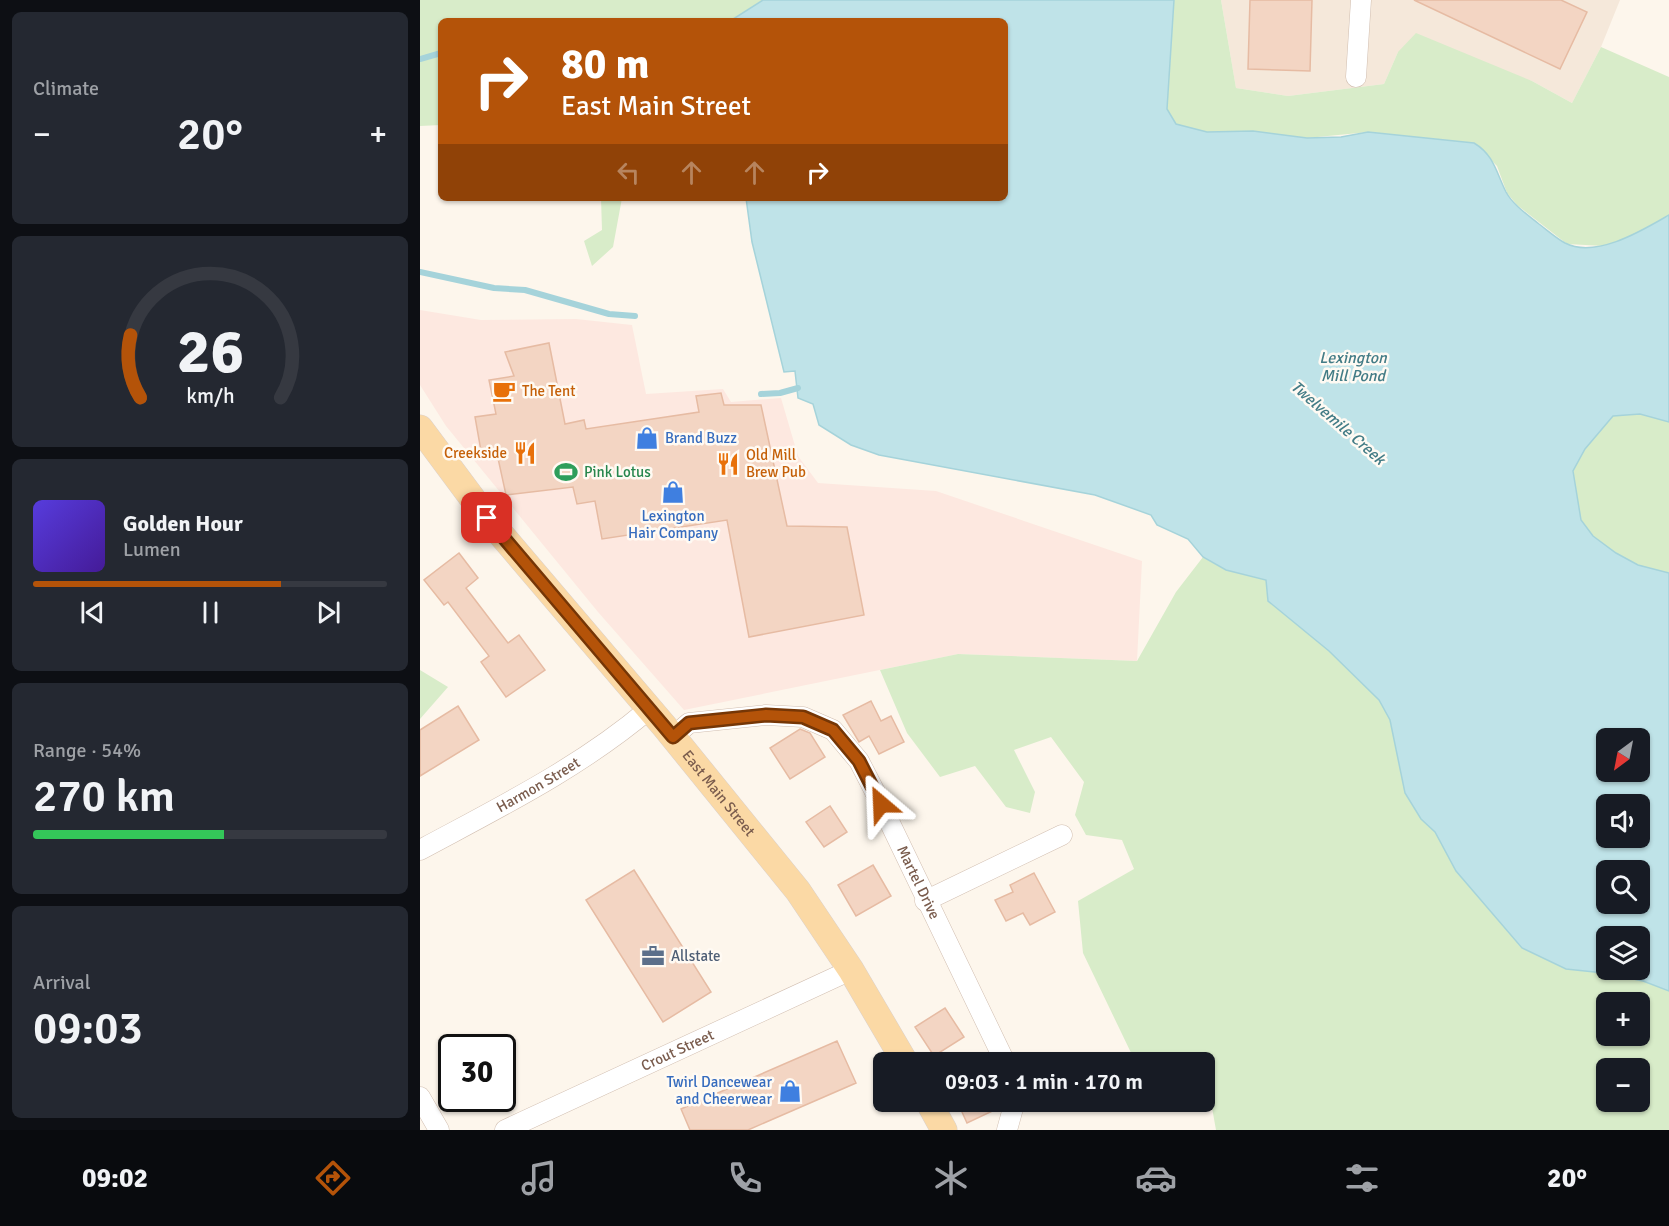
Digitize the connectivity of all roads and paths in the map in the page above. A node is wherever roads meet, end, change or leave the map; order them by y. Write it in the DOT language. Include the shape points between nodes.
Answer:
graph roads {
  1 [pos="1361,0"];
  2 [pos="1356,77"];
  3 [pos="420,428"];
  4 [pos="649,709"];
  5 [pos="673,737"];
  6 [pos="1062,835"];
  7 [pos="420,850"];
  8 [pos="926,900"];
  9 [pos="851,970"];
  10 [pos="899,1052"];
  11 [pos="1000,1052"];
  12 [pos="420,1097"];
  13 [pos="934,1112"];
  14 [pos="1012,1112"];
  15 [pos="439,1130"];
  16 [pos="505,1130"];
  17 [pos="944,1130"];
  18 [pos="1007,1130"];
  1 -- 2 [label="street"];
  3 -- 4 [label="main road, East Main Street" via="487,518"];
  4 -- 5 [label="main road, East Main Street"];
  4 -- 7 [label="street, Harmon Street" via="570,766"];
  5 -- 8 [label="street, Martel Drive" via="689,723 766,715 803,717 833,730 859,761"];
  5 -- 9 [label="main road, East Main Street" via="798,891"];
  6 -- 8 [label="street"];
  8 -- 11 [label="street, Martel Drive"];
  9 -- 10 [label="main road, East Main Street"];
  9 -- 16 [label="street, Crout Street"];
  12 -- 15 [label="street"];
  13 -- 17 [label="main road"];
  14 -- 18 [label="street"];
}
